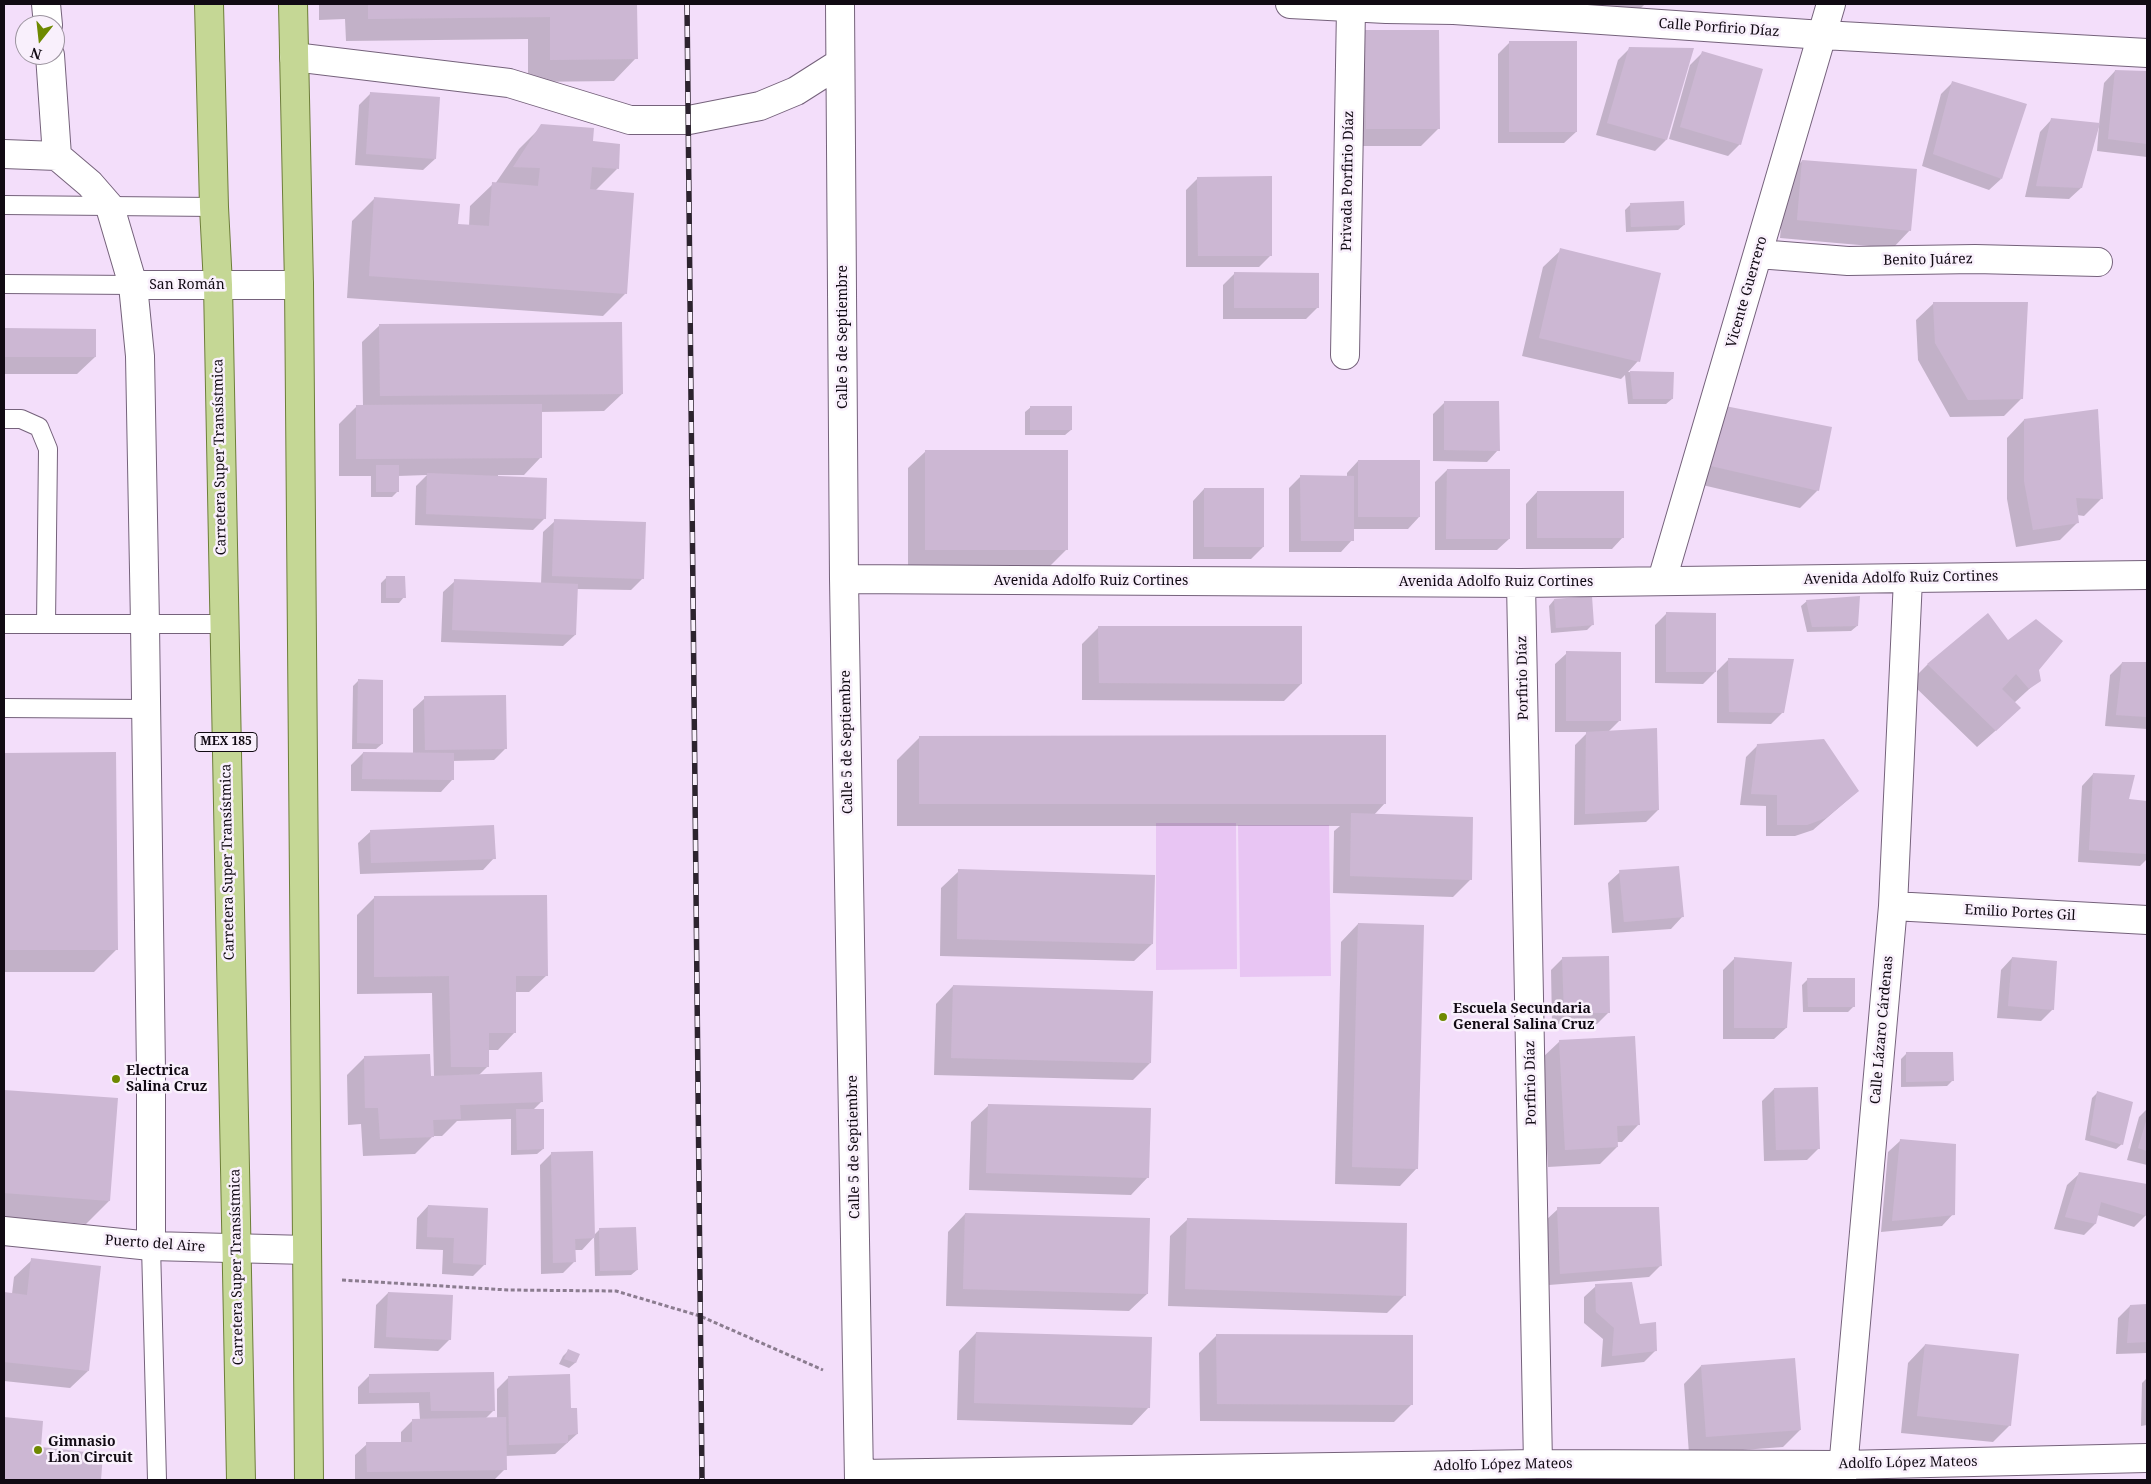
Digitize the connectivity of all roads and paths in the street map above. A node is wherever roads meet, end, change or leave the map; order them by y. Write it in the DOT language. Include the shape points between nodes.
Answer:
graph roads {
  1 [pos="209,4"];
  2 [pos="293,4"];
  3 [pos="840,4"];
  4 [pos="1290,4"];
  5 [pos="1831,4"];
  6 [pos="1454,7"];
  7 [pos="1351,8"];
  8 [pos="1823,35"];
  9 [pos="2147,53"];
  10 [pos="294,57"];
  11 [pos="840,63"];
  12 [pos="51,65"];
  13 [pos="4,154"];
  14 [pos="57,156"];
  15 [pos="4,205"];
  16 [pos="110,207"];
  17 [pos="214,207"];
  18 [pos="1758,254"];
  19 [pos="2098,262"];
  20 [pos="4,284"];
  21 [pos="133,285"];
  22 [pos="218,285"];
  23 [pos="299,285"];
  24 [pos="1345,355"];
  25 [pos="4,419"];
  26 [pos="2147,575"];
  27 [pos="844,579"];
  28 [pos="1908,579"];
  29 [pos="1662,580"];
  30 [pos="1521,583"];
  31 [pos="4,624"];
  32 [pos="46,624"];
  33 [pos="145,624"];
  34 [pos="223,624"];
  35 [pos="4,708"];
  36 [pos="146,709"];
  37 [pos="1893,906"];
  38 [pos="2147,920"];
  39 [pos="4,1231"];
  40 [pos="151,1246"];
  41 [pos="237,1249"];
  42 [pos="307,1250"];
  43 [pos="307,1278"];
  44 [pos="858,1385"];
  45 [pos="2147,1458"];
  46 [pos="1538,1464"];
  47 [pos="1842,1472"];
  48 [pos="859,1477"];
  49 [pos="157,1480"];
  50 [pos="241,1480"];
  51 [pos="309,1480"];
  1 -- 17 [label="main road, Carretera Super Transístmica / MEX 185"];
  2 -- 10 [label="main road"];
  3 -- 11 [label="street, Calle 5 de Septiembre"];
  4 -- 7 [label="street, Calle Porfirio Díaz"];
  5 -- 8 [label="street, Vicente Guerrero"];
  6 -- 7 [label="street, Calle Porfirio Díaz"];
  6 -- 8 [label="street, Calle Porfirio Díaz"];
  7 -- 24 [label="street, Privada Porfirio Díaz"];
  8 -- 9 [label="street, Calle Porfirio Díaz"];
  8 -- 18 [label="street, Vicente Guerrero"];
  10 -- 11 [label="street" via="509,83 630,120 689,120 760,106 796,92"];
  10 -- 23 [label="main road"];
  11 -- 27 [label="street, Calle 5 de Septiembre"];
  12 -- 14 [label="street"];
  13 -- 14 [label="street"];
  14 -- 16 [label="street, San Román" via="90,184"];
  15 -- 16 [label="lane"];
  16 -- 17 [label="lane"];
  16 -- 21 [label="street, San Román"];
  17 -- 22 [label="main road, Carretera Super Transístmica / MEX 185"];
  18 -- 19 [label="street, Benito Juárez" via="1848,261"];
  18 -- 29 [label="street, Vicente Guerrero"];
  20 -- 21 [label="lane"];
  21 -- 22 [label="street, San Román"];
  21 -- 33 [label="street" via="140,356"];
  22 -- 23 [label="street, San Román"];
  22 -- 34 [label="main road, Carretera Super Transístmica / MEX 185"];
  23 -- 42 [label="main road"];
  25 -- 32 [label="lane" via="21,419 39,427 48,449"];
  26 -- 28 [label="street, Avenida Adolfo Ruiz Cortines"];
  27 -- 30 [label="street, Avenida Adolfo Ruiz Cortines"];
  27 -- 44 [label="street, Calle 5 de Septiembre"];
  28 -- 29 [label="street, Avenida Adolfo Ruiz Cortines"];
  28 -- 37 [label="street, Calle Lázaro Cárdenas"];
  29 -- 30 [label="street, Avenida Adolfo Ruiz Cortines"];
  30 -- 46 [label="street, Porfirio Díaz"];
  31 -- 32 [label="lane"];
  32 -- 33 [label="lane"];
  33 -- 34 [label="lane"];
  33 -- 36 [label="street"];
  34 -- 41 [label="main road, Carretera Super Transístmica / MEX 185"];
  35 -- 36 [label="lane"];
  36 -- 40 [label="street"];
  37 -- 38 [label="street, Emilio Portes Gil"];
  37 -- 47 [label="street, Calle Lázaro Cárdenas"];
  39 -- 40 [label="street, Puerto del Aire"];
  40 -- 41 [label="street, Puerto del Aire"];
  40 -- 49 [label="lane"];
  41 -- 42 [label="street, Puerto del Aire"];
  41 -- 50 [label="main road, Carretera Super Transístmica / MEX 185"];
  42 -- 43 [label="main road"];
  43 -- 44 [label="path" via="508,1290 616,1291 700,1316"];
  43 -- 51 [label="main road"];
  44 -- 48 [label="street, Calle 5 de Septiembre"];
  45 -- 47 [label="street, Adolfo López Mateos"];
  46 -- 47 [label="street, Adolfo López Mateos"];
  46 -- 48 [label="street, Adolfo López Mateos"];
}
